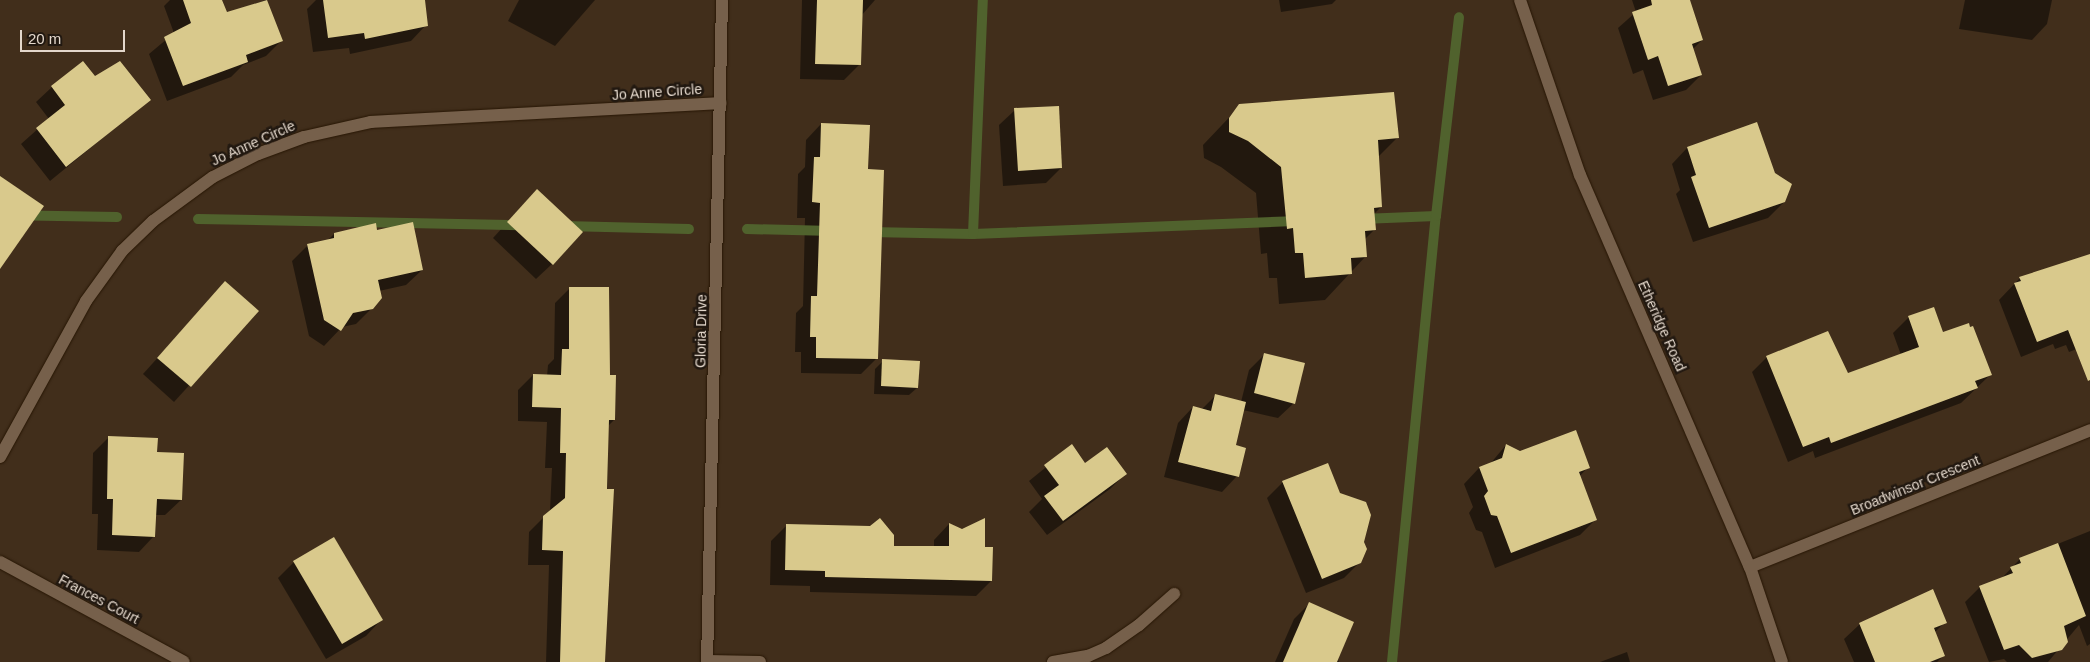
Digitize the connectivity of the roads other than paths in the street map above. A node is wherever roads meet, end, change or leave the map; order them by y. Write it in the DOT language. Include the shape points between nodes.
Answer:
graph roads {
  1 [pos="722,0"];
  2 [pos="1520,0"];
  3 [pos="720,104"];
  4 [pos="2090,430"];
  5 [pos="0,457"];
  6 [pos="0,562"];
  7 [pos="1750,567"];
  8 [pos="1174,594"];
  9 [pos="184,662"];
  10 [pos="708,662"];
  11 [pos="760,662"];
  12 [pos="1053,662"];
  13 [pos="1782,662"];
  1 -- 3 [label="street, Gloria Drive"];
  2 -- 7 [label="street, Etheridge Road" via="1580,175"];
  3 -- 5 [label="street, Jo Anne Circle" via="371,122 304,137 258,154 213,177 153,221 122,251 86,302"];
  3 -- 10 [label="street, Gloria Drive"];
  4 -- 7 [label="street, Broadwinsor Crescent"];
  6 -- 9 [label="street, Frances Court"];
  7 -- 13 [label="street, Etheridge Road"];
  8 -- 12 [label="street" via="1139,625 1106,648 1088,656"];
  10 -- 11 [label="street"];
}
